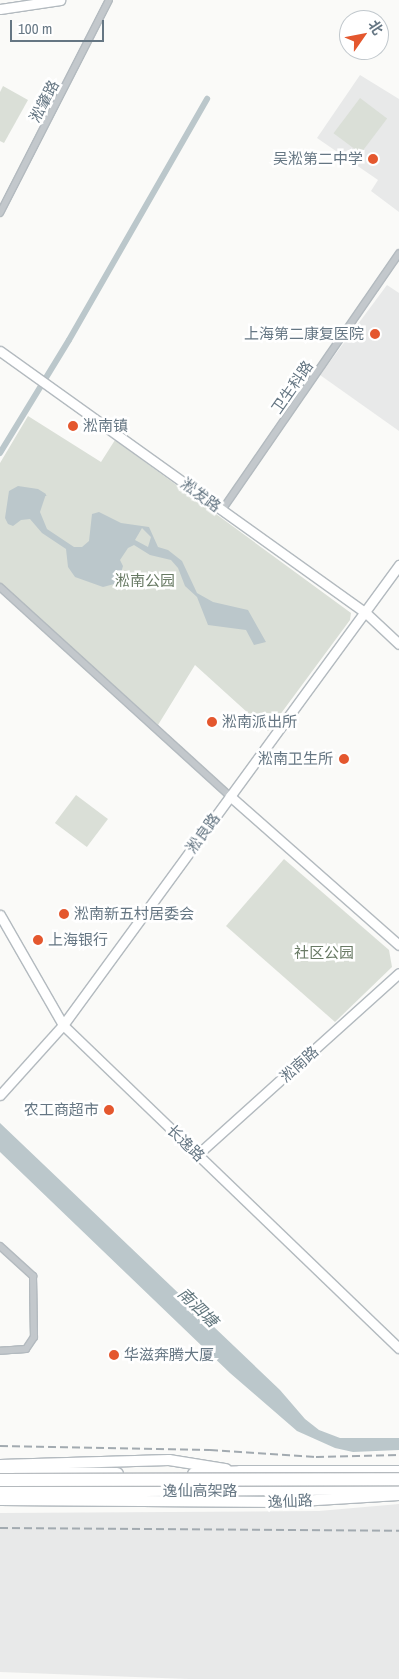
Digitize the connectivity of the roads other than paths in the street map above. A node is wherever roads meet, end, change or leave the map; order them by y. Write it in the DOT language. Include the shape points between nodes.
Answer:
graph roads {
  1 [pos="60,0"];
  2 [pos="109,0"];
  3 [pos="0,9"];
  4 [pos="0,213"];
  5 [pos="399,254"];
  6 [pos="0,351"];
  7 [pos="222,510"];
  8 [pos="399,565"];
  9 [pos="0,587"];
  10 [pos="366,613"];
  11 [pos="399,644"];
  12 [pos="230,796"];
  13 [pos="0,915"];
  14 [pos="399,945"];
  15 [pos="399,973"];
  16 [pos="63,1025"];
  17 [pos="0,1095"];
  18 [pos="198,1154"];
  19 [pos="0,1246"];
  20 [pos="399,1348"];
  21 [pos="0,1351"];
  22 [pos="0,1465"];
  23 [pos="399,1471"];
  24 [pos="247,1472"];
  25 [pos="0,1473"];
  26 [pos="399,1479"];
  27 [pos="0,1481"];
  28 [pos="399,1488"];
  29 [pos="0,1491"];
  30 [pos="399,1495"];
  31 [pos="0,1500"];
  1 -- 3 [label="street"];
  2 -- 4 [label="street, 淞肇路"];
  5 -- 7 [label="street, 卫生科路"];
  6 -- 7 [label="street, 淞发路"];
  7 -- 10 [label="street, 淞发路"];
  8 -- 10 [label="street, 淞良路"];
  9 -- 12 [label="street"];
  10 -- 11 [label="street, 淞发路"];
  10 -- 12 [label="street, 淞良路"];
  12 -- 14 [label="street"];
  12 -- 16 [label="street, 淞良路"];
  13 -- 16 [label="street, 长逸路"];
  15 -- 18 [label="street, 淞南路"];
  16 -- 17 [label="street, 淞良路"];
  16 -- 18 [label="street, 长逸路"];
  18 -- 20 [label="street, 长逸路"];
  19 -- 21 [label="street" via="33,1276 34,1337 26,1349"];
  22 -- 24 [label="main road, 逸仙路" via="169,1460"];
  23 -- 24 [label="main road, 逸仙路"];
  24 -- 25 [label="highway"];
  24 -- 27 [label="main road, 逸仙路" via="186,1482"];
  26 -- 27 [label="highway, 逸仙高架路, bridge"];
  28 -- 29 [label="highway, 逸仙高架路"];
  30 -- 31 [label="main road, 逸仙路" via="284,1502"];
}
